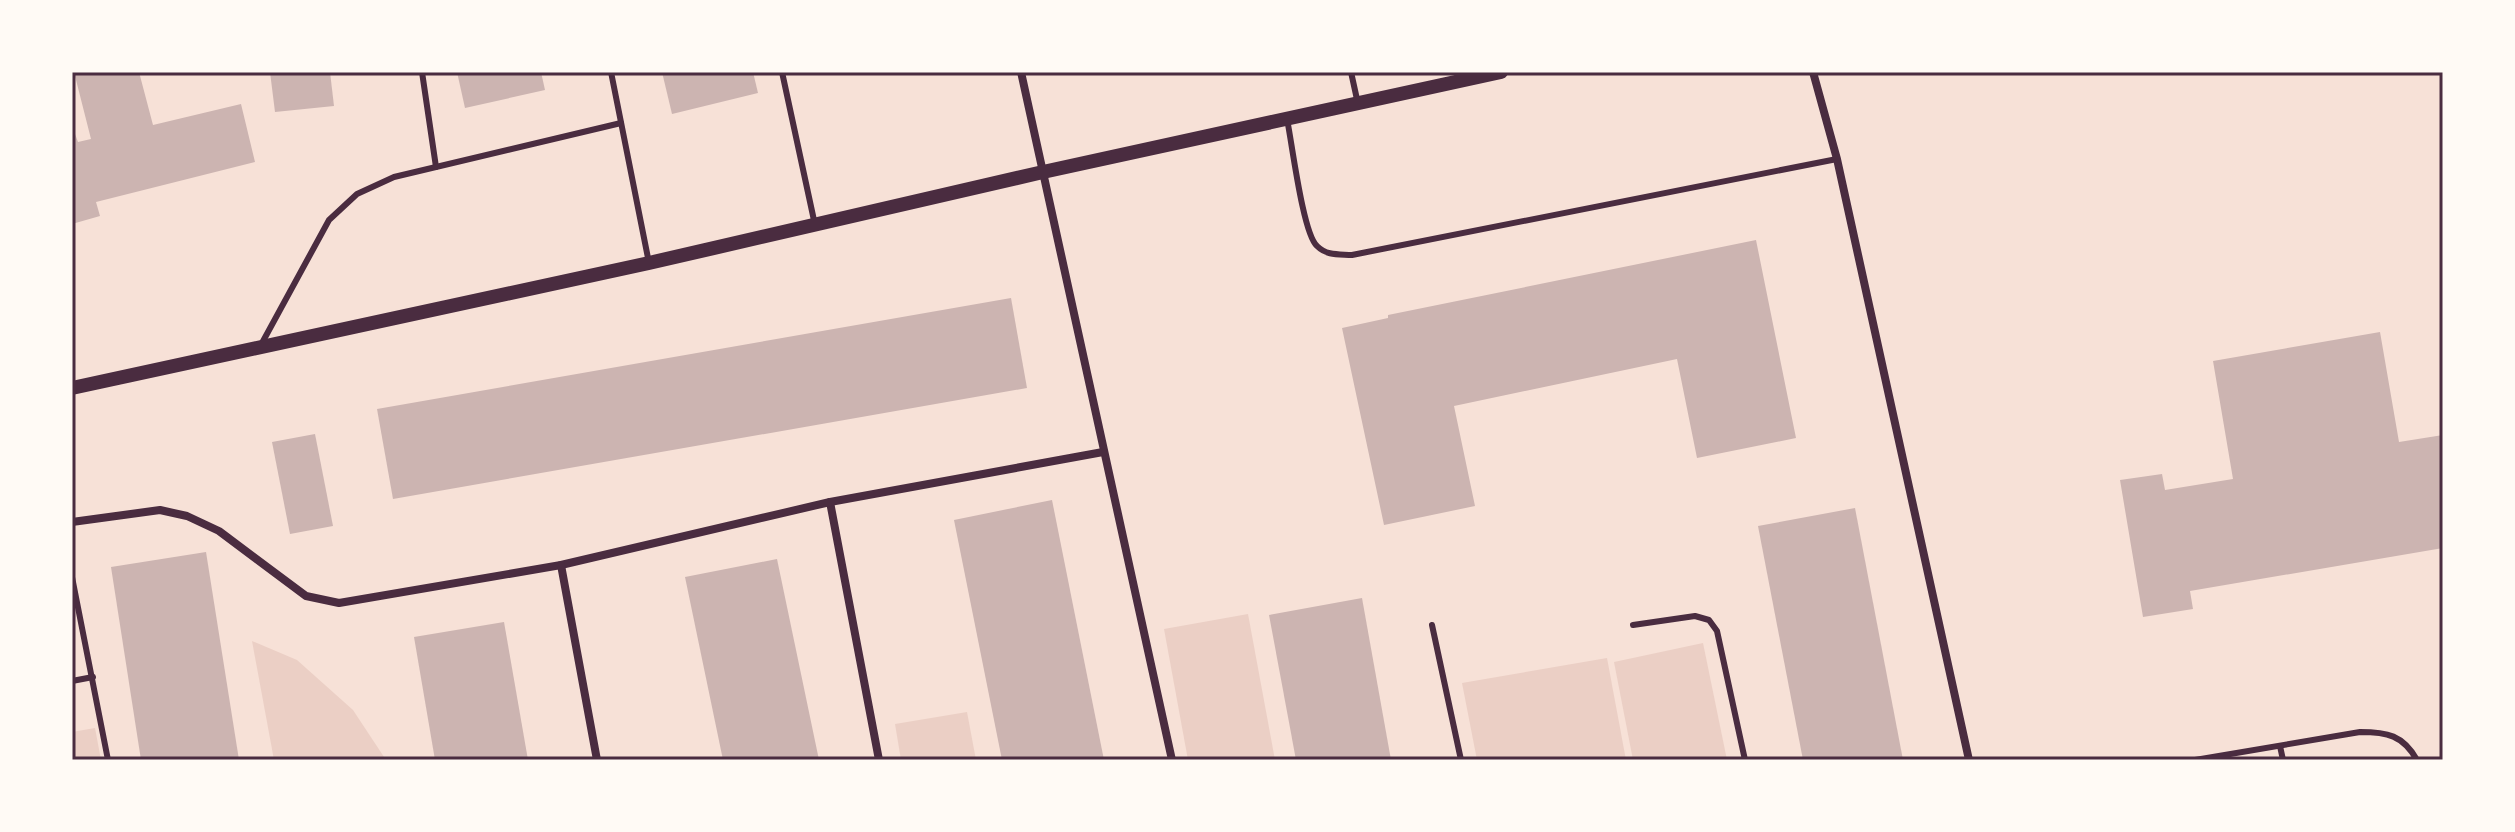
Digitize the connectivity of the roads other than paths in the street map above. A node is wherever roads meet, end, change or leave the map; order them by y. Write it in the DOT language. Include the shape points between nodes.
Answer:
graph roads {
  1 [pos="422,72"];
  2 [pos="611,72"];
  3 [pos="782,72"];
  4 [pos="1021,72"];
  5 [pos="1351,72"];
  6 [pos="1501,72"];
  7 [pos="1813,72"];
  8 [pos="1358,104"];
  9 [pos="1287,119"];
  10 [pos="621,123"];
  11 [pos="1837,159"];
  12 [pos="436,167"];
  13 [pos="1043,172"];
  14 [pos="815,225"];
  15 [pos="649,263"];
  16 [pos="260,348"];
  17 [pos="72,388"];
  18 [pos="1103,452"];
  19 [pos="830,502"];
  20 [pos="72,522"];
  21 [pos="561,565"];
  22 [pos="72,577"];
  23 [pos="1432,625"];
  24 [pos="1633,625"];
  25 [pos="93,677"];
  26 [pos="72,681"];
  27 [pos="2280,746"];
  28 [pos="108,760"];
  29 [pos="597,760"];
  30 [pos="879,760"];
  31 [pos="1172,760"];
  32 [pos="1461,760"];
  33 [pos="1745,760"];
  34 [pos="1969,760"];
  35 [pos="2195,760"];
  36 [pos="2283,760"];
  37 [pos="2417,760"];
  1 -- 12 [label="lane"];
  2 -- 10 [label="lane"];
  3 -- 14 [label="lane"];
  4 -- 13 [label="street"];
  5 -- 8 [label="lane"];
  6 -- 8 [label="street"];
  7 -- 11 [label="street"];
  8 -- 9 [label="street"];
  9 -- 11 [label="lane" via="1306,223 1314,245 1328,254 1352,255"];
  9 -- 13 [label="street"];
  10 -- 12 [label="lane"];
  10 -- 15 [label="lane"];
  11 -- 34 [label="street"];
  12 -- 16 [label="lane" via="394,177 357,194 329,220"];
  13 -- 14 [label="street"];
  13 -- 18 [label="street"];
  14 -- 15 [label="street"];
  15 -- 16 [label="street"];
  16 -- 17 [label="street"];
  18 -- 19 [label="street"];
  18 -- 31 [label="street"];
  19 -- 21 [label="street"];
  19 -- 30 [label="street"];
  20 -- 21 [label="street" via="160,510 187,516 219,531 306,596 339,603"];
  21 -- 29 [label="street"];
  22 -- 25 [label="lane"];
  23 -- 32 [label="lane"];
  24 -- 33 [label="lane" via="1695,616 1709,620 1717,631"];
  25 -- 26 [label="lane"];
  25 -- 28 [label="lane"];
  27 -- 35 [label="lane"];
  27 -- 36 [label="lane"];
  27 -- 37 [label="lane" via="2380,732 2410,747"];
}
